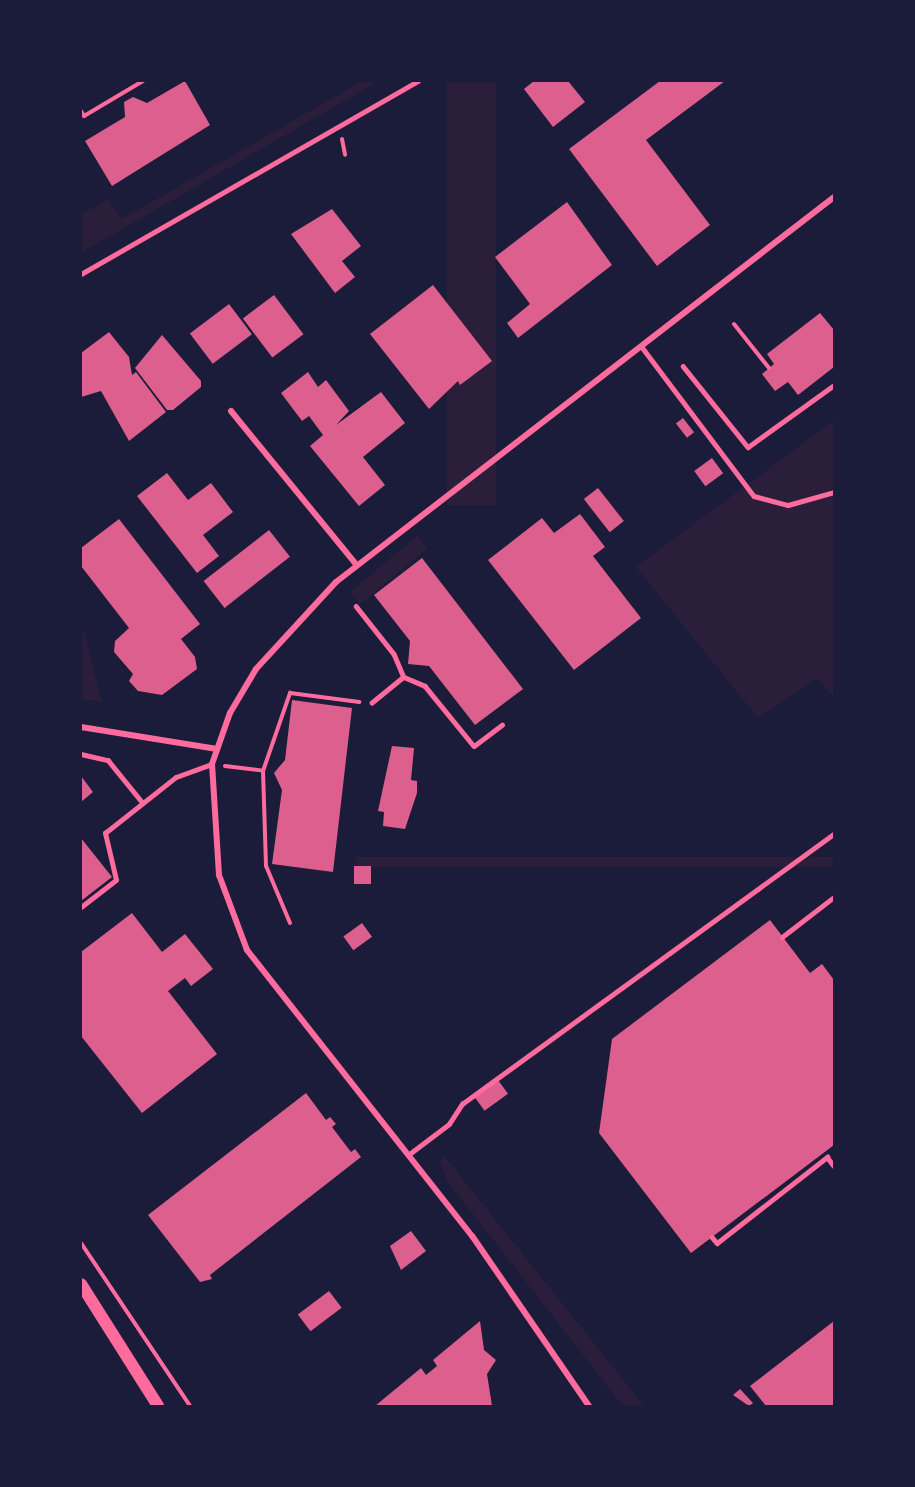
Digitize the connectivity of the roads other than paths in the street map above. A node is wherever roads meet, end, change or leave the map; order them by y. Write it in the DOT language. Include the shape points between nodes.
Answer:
graph roads {
  1 [pos="418,81"];
  2 [pos="834,197"];
  3 [pos="81,274"];
  4 [pos="642,347"];
  5 [pos="684,366"];
  6 [pos="834,385"];
  7 [pos="231,411"];
  8 [pos="834,492"];
  9 [pos="356,564"];
  10 [pos="356,606"];
  11 [pos="404,677"];
  12 [pos="372,703"];
  13 [pos="502,725"];
  14 [pos="81,727"];
  15 [pos="217,749"];
  16 [pos="81,754"];
  17 [pos="212,764"];
  18 [pos="143,803"];
  19 [pos="834,834"];
  20 [pos="834,897"];
  21 [pos="81,907"];
  22 [pos="782,937"];
  23 [pos="408,1155"];
  24 [pos="834,1166"];
  25 [pos="712,1237"];
  26 [pos="81,1284"];
  27 [pos="158,1406"];
  28 [pos="589,1406"];
  1 -- 3 [label="lane"];
  2 -- 4 [label="street"];
  4 -- 8 [label="lane" via="754,496 788,505"];
  4 -- 9 [label="street"];
  5 -- 6 [label="lane" via="748,447"];
  7 -- 9 [label="street"];
  9 -- 15 [label="street" via="287,630 256,669 230,713"];
  10 -- 11 [label="lane" via="394,654"];
  11 -- 12 [label="lane"];
  11 -- 13 [label="lane" via="425,686 474,746"];
  14 -- 15 [label="street"];
  15 -- 17 [label="street"];
  16 -- 18 [label="lane" via="108,760"];
  17 -- 18 [label="lane" via="176,777"];
  17 -- 23 [label="street" via="219,875 247,950"];
  18 -- 21 [label="lane" via="105,833 116,880"];
  19 -- 23 [label="lane" via="462,1104 449,1124"];
  20 -- 22 [label="lane"];
  23 -- 28 [label="street"];
  24 -- 25 [label="lane" via="827,1157 717,1244"];
  26 -- 27 [label="main road"];
}
